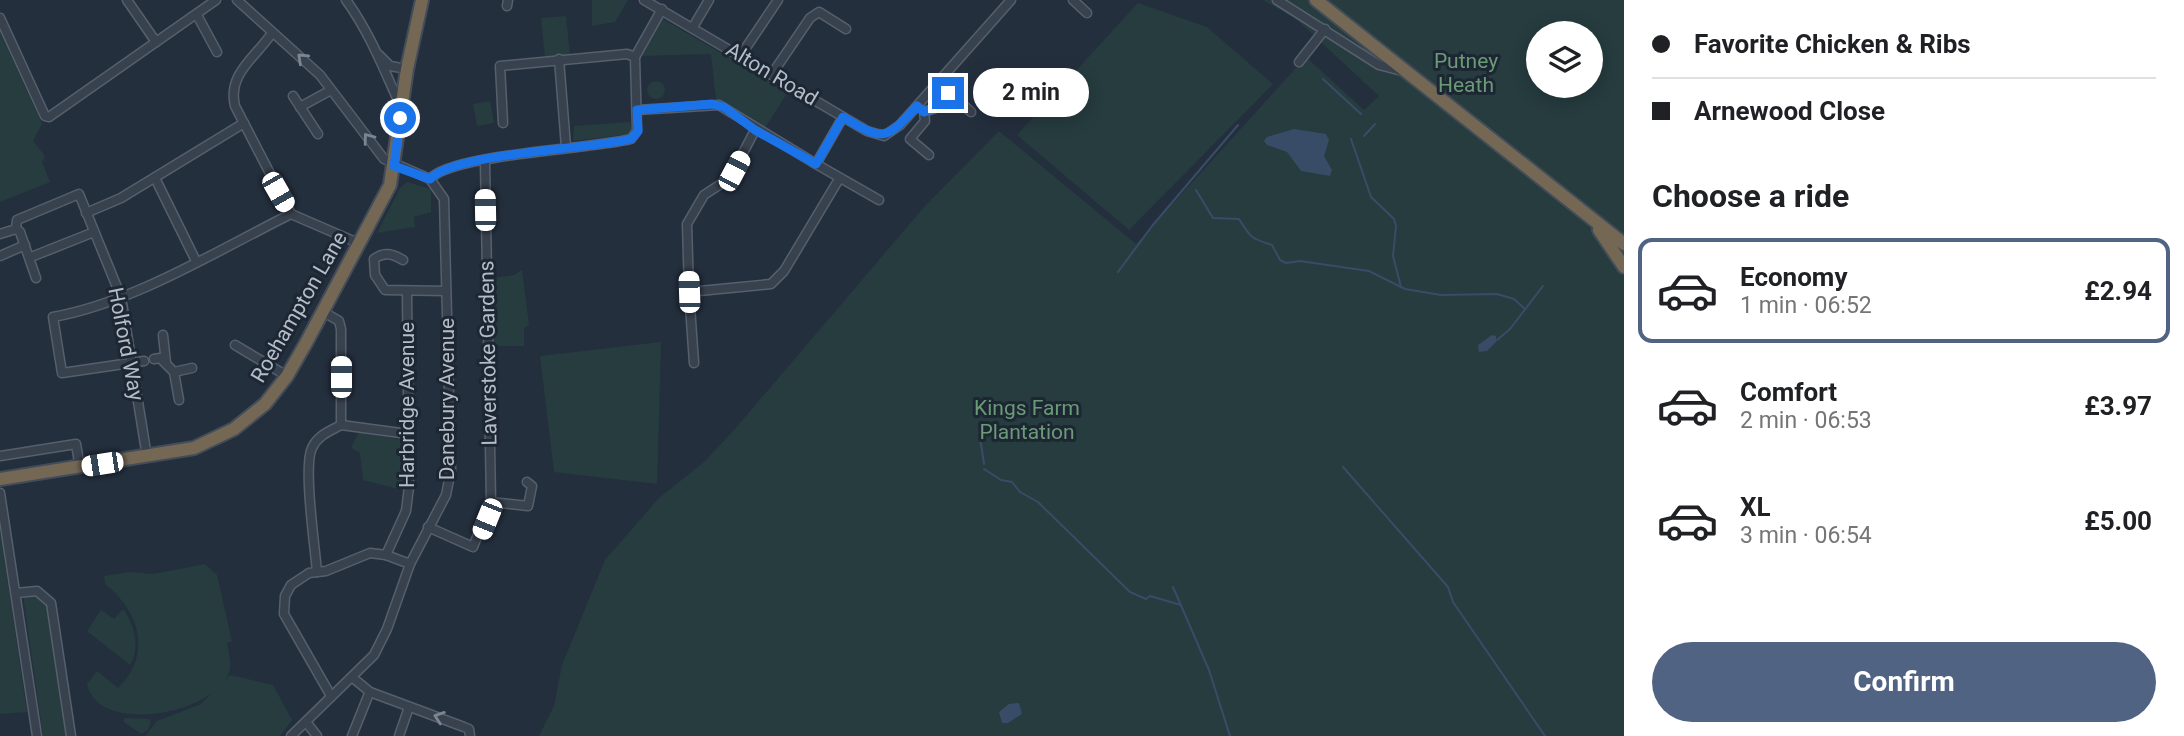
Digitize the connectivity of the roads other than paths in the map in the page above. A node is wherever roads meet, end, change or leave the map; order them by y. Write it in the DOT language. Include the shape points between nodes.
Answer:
graph roads {
  1 [pos="127,0"];
  2 [pos="216,0"];
  3 [pos="236,0"];
  4 [pos="346,0"];
  5 [pos="422,0"];
  6 [pos="644,0"];
  7 [pos="709,0"];
  8 [pos="778,0"];
  9 [pos="1011,0"];
  10 [pos="1073,0"];
  11 [pos="1277,0"];
  12 [pos="1316,0"];
  13 [pos="1329,0"];
  14 [pos="662,9"];
  15 [pos="1087,13"];
  16 [pos="197,15"];
  17 [pos="0,18"];
  18 [pos="693,27"];
  19 [pos="846,29"];
  20 [pos="1325,29"];
  21 [pos="272,33"];
  22 [pos="156,42"];
  23 [pos="217,51"];
  24 [pos="377,53"];
  25 [pos="741,55"];
  26 [pos="635,57"];
  27 [pos="1390,58"];
  28 [pos="559,59"];
  29 [pos="1299,62"];
  30 [pos="407,69"];
  31 [pos="772,74"];
  32 [pos="331,90"];
  33 [pos="293,96"];
  34 [pos="300,107"];
  35 [pos="401,107"];
  36 [pos="920,109"];
  37 [pos="637,110"];
  38 [pos="971,112"];
  39 [pos="843,117"];
  40 [pos="244,123"];
  41 [pos="503,123"];
  42 [pos="755,130"];
  43 [pos="318,134"];
  44 [pos="566,147"];
  45 [pos="929,155"];
  46 [pos="485,161"];
  47 [pos="816,164"];
  48 [pos="394,166"];
  49 [pos="155,178"];
  50 [pos="430,179"];
  51 [pos="839,179"];
  52 [pos="879,200"];
  53 [pos="86,213"];
  54 [pos="291,214"];
  55 [pos="1585,214"];
  56 [pos="16,229"];
  57 [pos="94,232"];
  58 [pos="0,234"];
  59 [pos="1624,234"];
  60 [pos="358,243"];
  61 [pos="1624,244"];
  62 [pos="25,245"];
  63 [pos="0,256"];
  64 [pos="31,257"];
  65 [pos="403,260"];
  66 [pos="195,261"];
  67 [pos="1624,267"];
  68 [pos="36,278"];
  69 [pos="446,291"];
  70 [pos="407,292"];
  71 [pos="689,292"];
  72 [pos="121,297"];
  73 [pos="322,311"];
  74 [pos="163,335"];
  75 [pos="235,345"];
  76 [pos="154,359"];
  77 [pos="144,360"];
  78 [pos="132,362"];
  79 [pos="166,363"];
  80 [pos="694,363"];
  81 [pos="192,368"];
  82 [pos="174,372"];
  83 [pos="287,376"];
  84 [pos="179,400"];
  85 [pos="341,425"];
  86 [pos="408,434"];
  87 [pos="0,456"];
  88 [pos="147,457"];
  89 [pos="80,468"];
  90 [pos="0,479"];
  91 [pos="527,482"];
  92 [pos="0,493"];
  93 [pos="491,502"];
  94 [pos="428,527"];
  95 [pos="386,555"];
  96 [pos="410,564"];
  97 [pos="317,572"];
  98 [pos="16,593"];
  99 [pos="353,678"];
  100 [pos="331,696"];
  101 [pos="368,696"];
  102 [pos="410,707"];
  103 [pos="306,722"];
  104 [pos="469,733"];
  105 [pos="37,736"];
  106 [pos="71,736"];
  107 [pos="291,736"];
  108 [pos="317,736"];
  109 [pos="352,736"];
  110 [pos="399,736"];
  1 -- 22 [label="street"];
  2 -- 16 [label="street"];
  3 -- 21 [label="street"];
  4 -- 24 [label="street"];
  5 -- 30 [label="highway, Roehampton Lane"];
  6 -- 14 [label="street, Alton Road"];
  7 -- 18 [label="street"];
  8 -- 25 [label="street"];
  9 -- 36 [label="street, Alton Road"];
  10 -- 15 [label="street"];
  11 -- 20 [label="street"];
  12 -- 27 [label="highway"];
  13 -- 27 [label="highway"];
  14 -- 18 [label="street, Alton Road"];
  14 -- 26 [label="street"];
  16 -- 22 [label="street"];
  16 -- 23 [label="street"];
  17 -- 22 [label="street" via="49,117"];
  18 -- 25 [label="street, Alton Road"];
  19 -- 31 [label="street" via="819,12 810,18"];
  20 -- 27 [label="street"];
  20 -- 29 [label="street"];
  32 -- 21 [label="street, one-way"];
  21 -- 40 [label="street" via="233,85 235,106"];
  24 -- 30 [label="street" via="390,66"];
  24 -- 35 [label="street"];
  25 -- 31 [label="street, Alton Road"];
  26 -- 28 [label="street"];
  26 -- 37 [label="street"];
  27 -- 55 [label="highway"];
  27 -- 59 [label="highway"];
  28 -- 41 [label="street" via="500,66"];
  28 -- 44 [label="street"];
  30 -- 35 [label="highway, Roehampton Lane"];
  31 -- 39 [label="street, Alton Road"];
  32 -- 34 [label="street"];
  48 -- 32 [label="street, one-way"];
  33 -- 34 [label="street"];
  34 -- 43 [label="street"];
  35 -- 48 [label="highway, Roehampton Lane"];
  36 -- 38 [label="street" via="938,107 950,93"];
  36 -- 39 [label="street, Alton Road" via="884,136"];
  36 -- 45 [label="street" via="925,121 909,139"];
  37 -- 42 [label="street" via="719,105"];
  37 -- 44 [label="street" via="638,131 631,139"];
  39 -- 47 [label="street"];
  40 -- 49 [label="street"];
  40 -- 54 [label="street"];
  42 -- 47 [label="street"];
  42 -- 71 [label="street" via="730,178 704,195 687,224"];
  44 -- 46 [label="street"];
  46 -- 50 [label="street" via="441,169"];
  46 -- 93 [label="street, Laverstoke Gardens"];
  47 -- 51 [label="street"];
  48 -- 50 [label="street"];
  48 -- 60 [label="highway, Roehampton Lane" via="384,199"];
  49 -- 53 [label="street"];
  49 -- 66 [label="street"];
  50 -- 69 [label="street, Danebury Avenue" via="444,200"];
  51 -- 52 [label="street"];
  51 -- 71 [label="street" via="784,271 771,284"];
  53 -- 56 [label="street, Holford Way" via="79,194 17,220"];
  53 -- 57 [label="street, Holford Way"];
  54 -- 60 [label="street"];
  54 -- 66 [label="street"];
  55 -- 61 [label="highway"];
  55 -- 67 [label="highway"];
  56 -- 58 [label="street"];
  56 -- 62 [label="street"];
  57 -- 64 [label="street"];
  57 -- 72 [label="street, Holford Way"];
  60 -- 73 [label="highway, Roehampton Lane"];
  62 -- 63 [label="street"];
  62 -- 64 [label="street"];
  64 -- 68 [label="street"];
  65 -- 70 [label="street, Harbridge Avenue" via="393,254 380,255 374,259 374,269 385,290"];
  66 -- 72 [label="street"];
  69 -- 70 [label="street, Harbridge Avenue"];
  69 -- 94 [label="street, Danebury Avenue" via="451,470 446,495"];
  70 -- 86 [label="street, Harbridge Avenue"];
  71 -- 80 [label="street"];
  72 -- 78 [label="street, Holford Way"];
  72 -- 78 [label="street" via="87,311 53,317 62,373"];
  73 -- 83 [label="highway, Roehampton Lane"];
  73 -- 85 [label="street" via="339,321 341,328"];
  74 -- 79 [label="street"];
  75 -- 83 [label="street"];
  76 -- 79 [label="street"];
  77 -- 78 [label="street"];
  78 -- 88 [label="street, Holford Way"];
  79 -- 82 [label="street"];
  81 -- 82 [label="street"];
  82 -- 84 [label="street"];
  83 -- 88 [label="highway, Roehampton Lane" via="258,411 226,434 194,448"];
  85 -- 86 [label="street"];
  85 -- 97 [label="street" via="326,432 310,451"];
  86 -- 95 [label="street, Harbridge Avenue" via="407,502"];
  87 -- 89 [label="street" via="76,444"];
  88 -- 89 [label="highway, Roehampton Lane"];
  89 -- 90 [label="highway, Roehampton Lane"];
  91 -- 93 [label="street" via="532,486 528,506"];
  92 -- 98 [label="street"];
  93 -- 94 [label="street, Laverstoke Gardens" via="473,547"];
  94 -- 96 [label="street, Danebury Avenue"];
  95 -- 96 [label="street"];
  95 -- 97 [label="street" via="370,554"];
  96 -- 99 [label="street, Danebury Avenue" via="381,644"];
  97 -- 100 [label="street" via="290,585 282,607 292,633"];
  98 -- 105 [label="street"];
  98 -- 106 [label="street" via="37,591 51,603"];
  99 -- 100 [label="street, Danebury Avenue"];
  99 -- 102 [label="street" via="370,692"];
  100 -- 103 [label="street, Danebury Avenue"];
  101 -- 109 [label="street"];
  104 -- 102 [label="street, one-way"];
  102 -- 110 [label="street"];
  103 -- 107 [label="street, Danebury Avenue"];
  103 -- 108 [label="street"];
}
